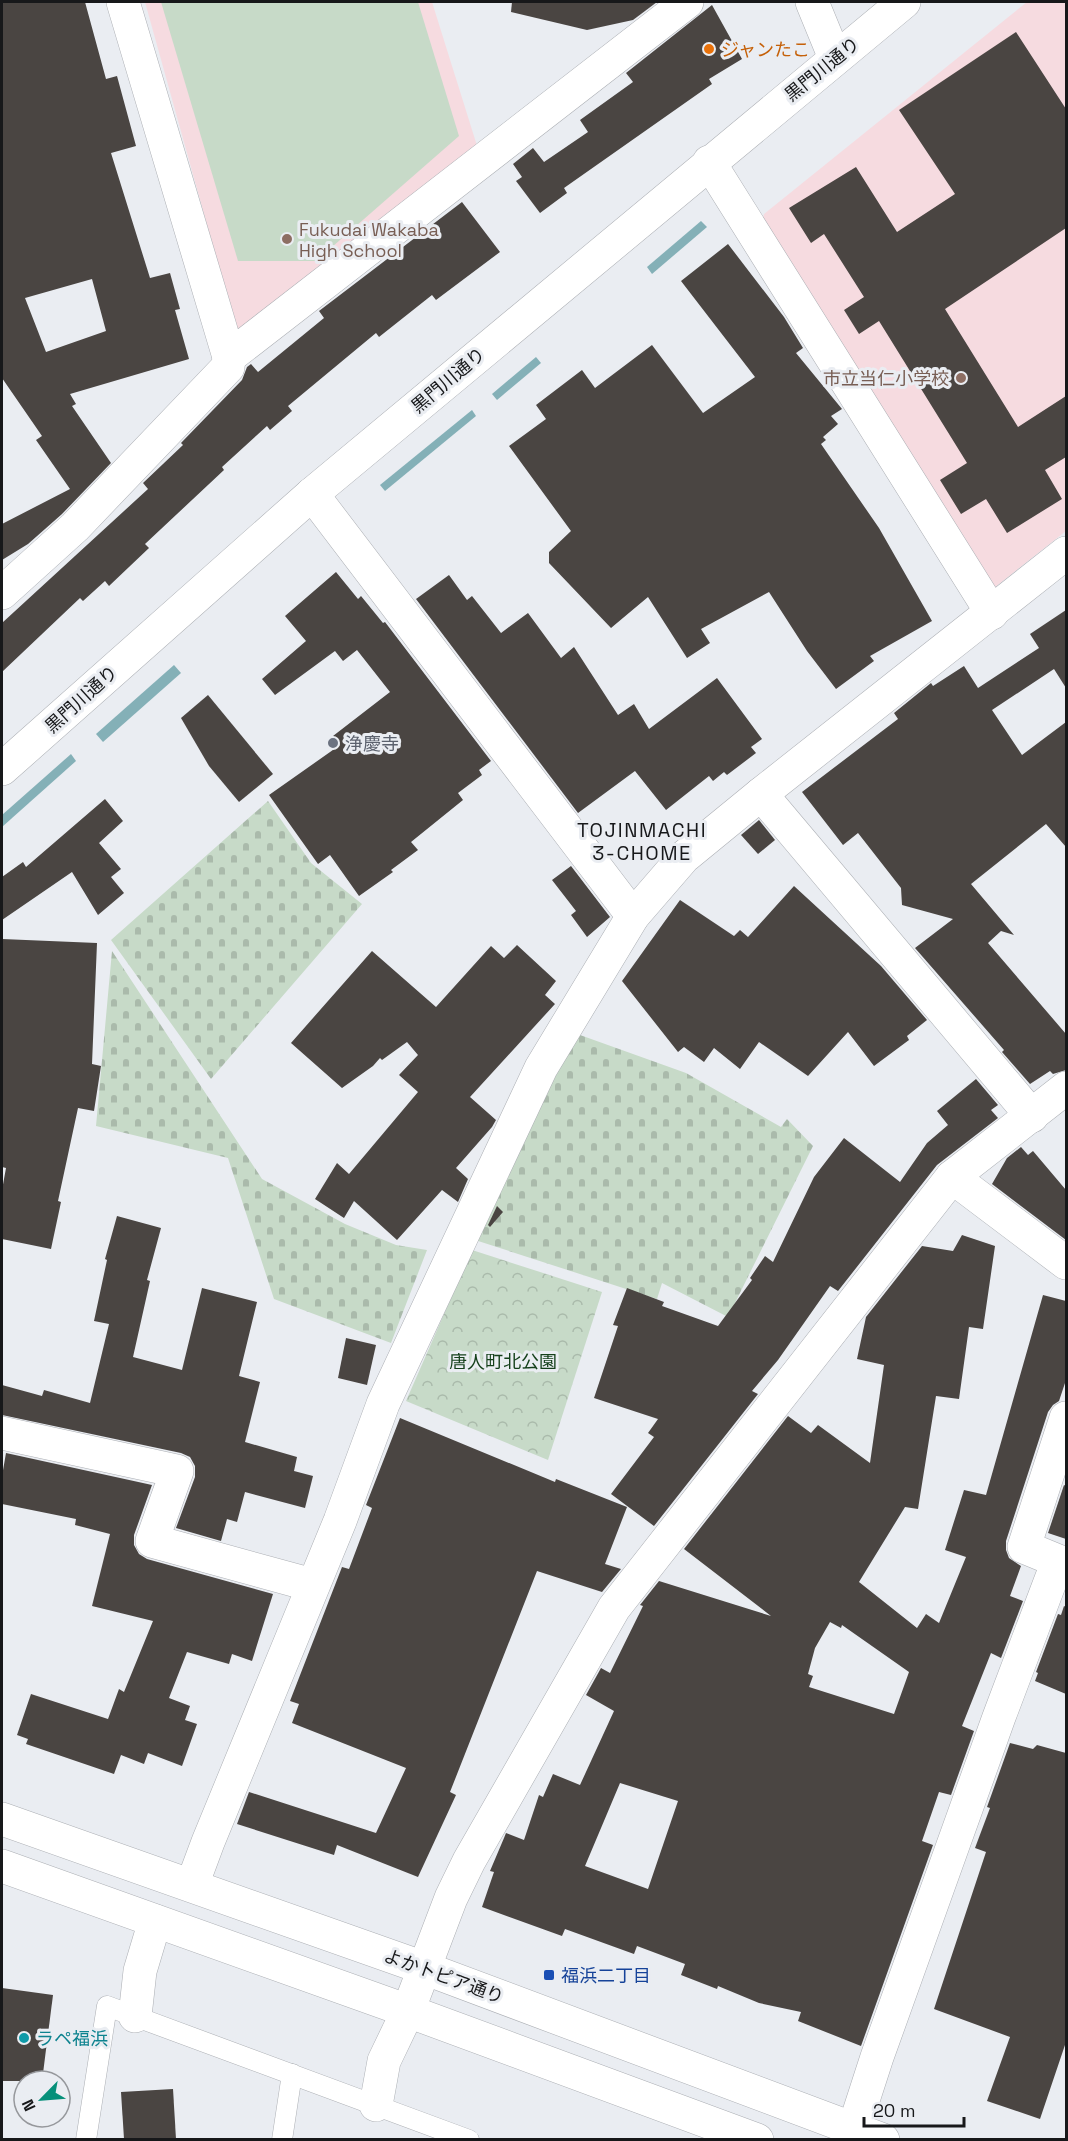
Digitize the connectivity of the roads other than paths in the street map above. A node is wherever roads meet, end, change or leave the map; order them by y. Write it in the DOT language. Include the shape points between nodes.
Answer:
graph roads {
  1 [pos="123,2"];
  2 [pos="687,2"];
  3 [pos="812,2"];
  4 [pos="904,2"];
  5 [pos="834,58"];
  6 [pos="709,162"];
  7 [pos="229,357"];
  8 [pos="312,494"];
  9 [pos="1066,553"];
  10 [pos="2,592"];
  11 [pos="992,613"];
  12 [pos="2,770"];
  13 [pos="760,794"];
  14 [pos="633,916"];
  15 [pos="1066,1088"];
  16 [pos="1032,1116"];
  17 [pos="952,1177"];
  18 [pos="1066,1263"];
  19 [pos="1066,1418"];
  20 [pos="2,1433"];
  21 [pos="312,1585"];
  22 [pos="2,1819"];
  23 [pos="2,1866"];
  24 [pos="192,1885"];
  25 [pos="155,1921"];
  26 [pos="424,1968"];
  27 [pos="408,2011"];
  28 [pos="135,2016"];
  29 [pos="292,2074"];
  30 [pos="376,2105"];
  31 [pos="868,2134"];
  32 [pos="86,2139"];
  33 [pos="282,2139"];
  34 [pos="469,2139"];
  35 [pos="757,2139"];
  1 -- 7 [label="street"];
  2 -- 7 [label="street"];
  3 -- 5 [label="street"];
  4 -- 5 [label="street, 黒門川通り"];
  5 -- 6 [label="street, 黒門川通り"];
  6 -- 8 [label="street, 黒門川通り"];
  6 -- 11 [label="street"];
  7 -- 10 [label="street" via="228,367 75,527"];
  8 -- 12 [label="street, 黒門川通り"];
  8 -- 14 [label="street"];
  9 -- 11 [label="street"];
  11 -- 13 [label="street"];
  13 -- 14 [label="street" via="684,857"];
  13 -- 16 [label="street"];
  14 -- 21 [label="street" via="541,1068 383,1404"];
  15 -- 16 [label="street"];
  16 -- 17 [label="street"];
  17 -- 18 [label="street"];
  17 -- 26 [label="street" via="614,1608 469,1861"];
  19 -- 31 [label="street" via="1024,1547 1058,1561 881,2046"];
  20 -- 21 [label="street" via="177,1471 152,1541"];
  21 -- 24 [label="street"];
  22 -- 24 [label="street, よかトピア通り"];
  23 -- 25 [label="street"];
  24 -- 26 [label="street, よかトピア通り"];
  25 -- 27 [label="street"];
  25 -- 28 [label="street" via="140,1971"];
  26 -- 27 [label="street"];
  26 -- 31 [label="street, よかトピア通り"];
  27 -- 30 [label="street" via="384,2061"];
  27 -- 35 [label="street"];
  28 -- 29 [label="lane"];
  28 -- 32 [label="lane" via="107,2006"];
  29 -- 30 [label="lane"];
  29 -- 33 [label="lane"];
  30 -- 34 [label="lane"];
}
